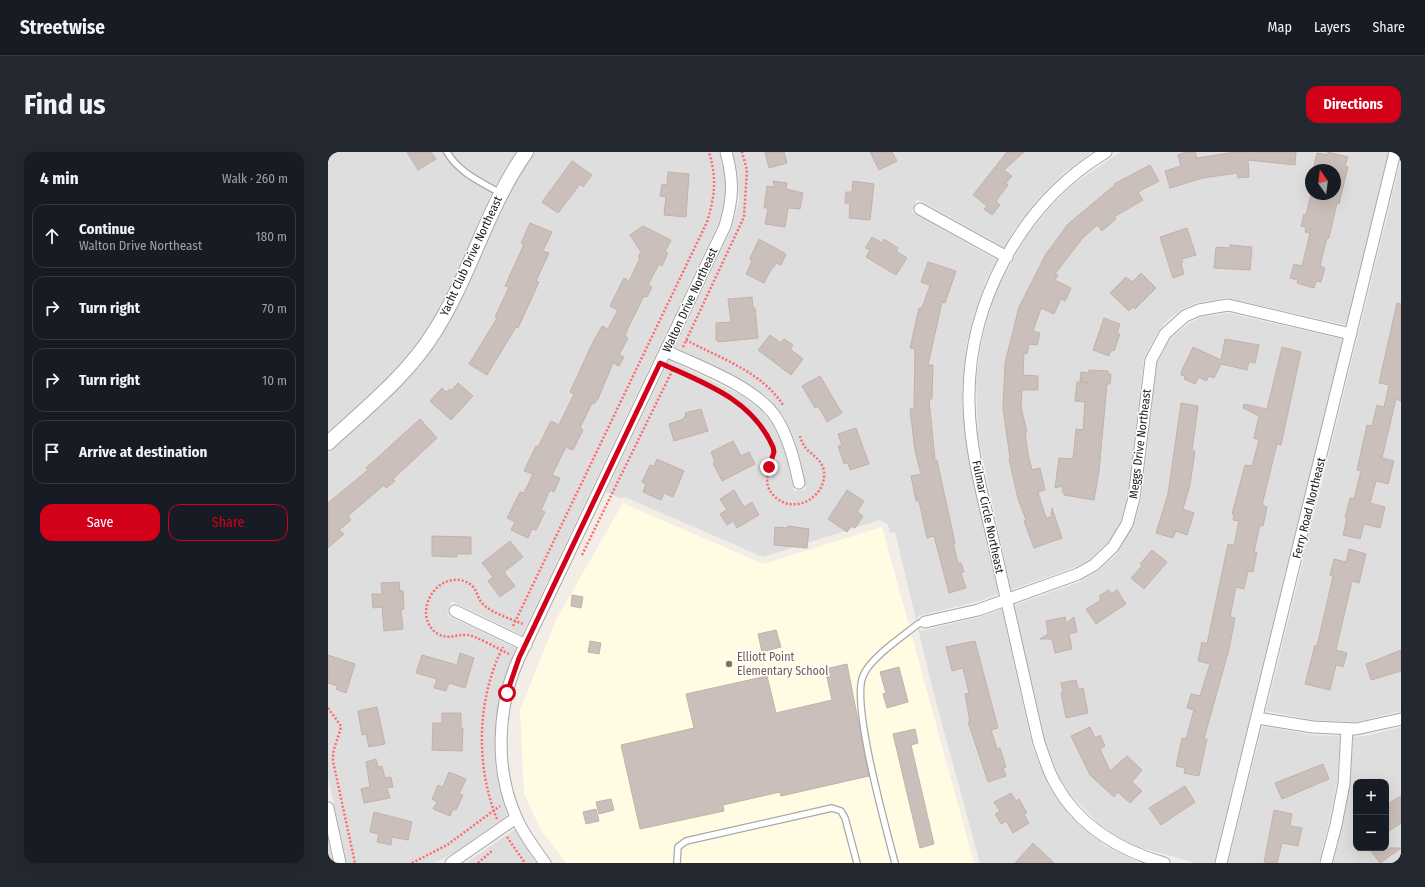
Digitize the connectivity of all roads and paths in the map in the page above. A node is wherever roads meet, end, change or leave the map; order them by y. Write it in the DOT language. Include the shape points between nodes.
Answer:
graph roads {
  1 [pos="447,152"];
  2 [pos="526,152"];
  3 [pos="726,152"];
  4 [pos="742,152"];
  5 [pos="1106,152"];
  6 [pos="1396,152"];
  7 [pos="500,193"];
  8 [pos="920,209"];
  9 [pos="1007,257"];
  10 [pos="656,326"];
  11 [pos="674,334"];
  12 [pos="1351,334"];
  13 [pos="686,340"];
  14 [pos="666,351"];
  15 [pos="679,357"];
  16 [pos="660,363"];
  17 [pos="673,369"];
  18 [pos="784,406"];
  19 [pos="797,429"];
  20 [pos="328,443"];
  21 [pos="799,483"];
  22 [pos="581,557"];
  23 [pos="1006,599"];
  24 [pos="455,611"];
  25 [pos="925,622"];
  26 [pos="526,645"];
  27 [pos="328,708"];
  28 [pos="1257,718"];
  29 [pos="1401,719"];
  30 [pos="1347,729"];
  31 [pos="510,800"];
  32 [pos="328,808"];
  33 [pos="516,818"];
  34 [pos="340,863"];
  35 [pos="355,863"];
  36 [pos="412,863"];
  37 [pos="451,863"];
  38 [pos="545,863"];
  39 [pos="678,863"];
  40 [pos="857,863"];
  41 [pos="895,863"];
  42 [pos="1164,863"];
  43 [pos="1221,863"];
  44 [pos="1326,863"];
  1 -- 7 [label="lane" via="451,160 464,172"];
  2 -- 7 [label="street, Yacht Club Drive Northeast"];
  3 -- 11 [label="street, Walton Drive Northeast" via="731,176 732,201 725,226"];
  4 -- 13 [label="path" via="747,170 744,217"];
  5 -- 9 [label="street, Fulmar Circle Northeast" via="1070,177 1044,202 1021,232"];
  6 -- 12 [label="street, Ferry Road Northeast"];
  7 -- 20 [label="street, Yacht Club Drive Northeast" via="452,302 435,332 395,381"];
  8 -- 9 [label="street"];
  9 -- 23 [label="street, Fulmar Circle Northeast" via="992,283 980,317 969,379 971,436"];
  10 -- 11 [label="path"];
  11 -- 13 [label="path"];
  11 -- 14 [label="street, Walton Drive Northeast"];
  12 -- 23 [label="street, Meggs Drive Northeast" via="1228,305 1199,310 1185,316 1165,334 1151,360 1134,498 1122,534 1103,558 1078,574"];
  12 -- 28 [label="street, Ferry Road Northeast"];
  13 -- 15 [label="path"];
  13 -- 18 [label="path" via="758,378"];
  14 -- 15 [label="street"];
  14 -- 16 [label="street, Walton Drive Northeast"];
  15 -- 17 [label="path"];
  15 -- 21 [label="street" via="744,388 764,403 777,418 789,443"];
  16 -- 17 [label="path"];
  16 -- 26 [label="street, Walton Drive Northeast"];
  17 -- 19 [label="path" via="732,398 754,417 773,447 774,452 767,475 770,491 782,502 801,505 816,495 822,486 824,470 805,447"];
  17 -- 22 [label="path"];
  23 -- 25 [label="street, Meggs Drive Northeast" via="978,610"];
  23 -- 42 [label="street, Fulmar Circle Northeast" via="1039,743 1054,782 1073,810 1095,830 1128,850"];
  24 -- 26 [label="street"];
  25 -- 41 [label="lane" via="918,624 883,651 863,675 860,689 860,704"];
  26 -- 31 [label="street, Walton Drive Northeast" via="507,693 503,720 503,767"];
  27 -- 35 [label="path" via="341,726 340,736 332,752"];
  28 -- 30 [label="street" via="1313,727"];
  28 -- 43 [label="street, Ferry Road Northeast"];
  29 -- 30 [label="street" via="1368,728"];
  30 -- 44 [label="street" via="1344,784"];
  31 -- 33 [label="street, Walton Drive Northeast"];
  31 -- 36 [label="path" via="447,845"];
  32 -- 34 [label="street"];
  33 -- 37 [label="street"];
  33 -- 38 [label="street, Walton Drive Northeast"];
  39 -- 40 [label="lane" via="678,847 686,841 832,808 841,811 845,818"];
}
